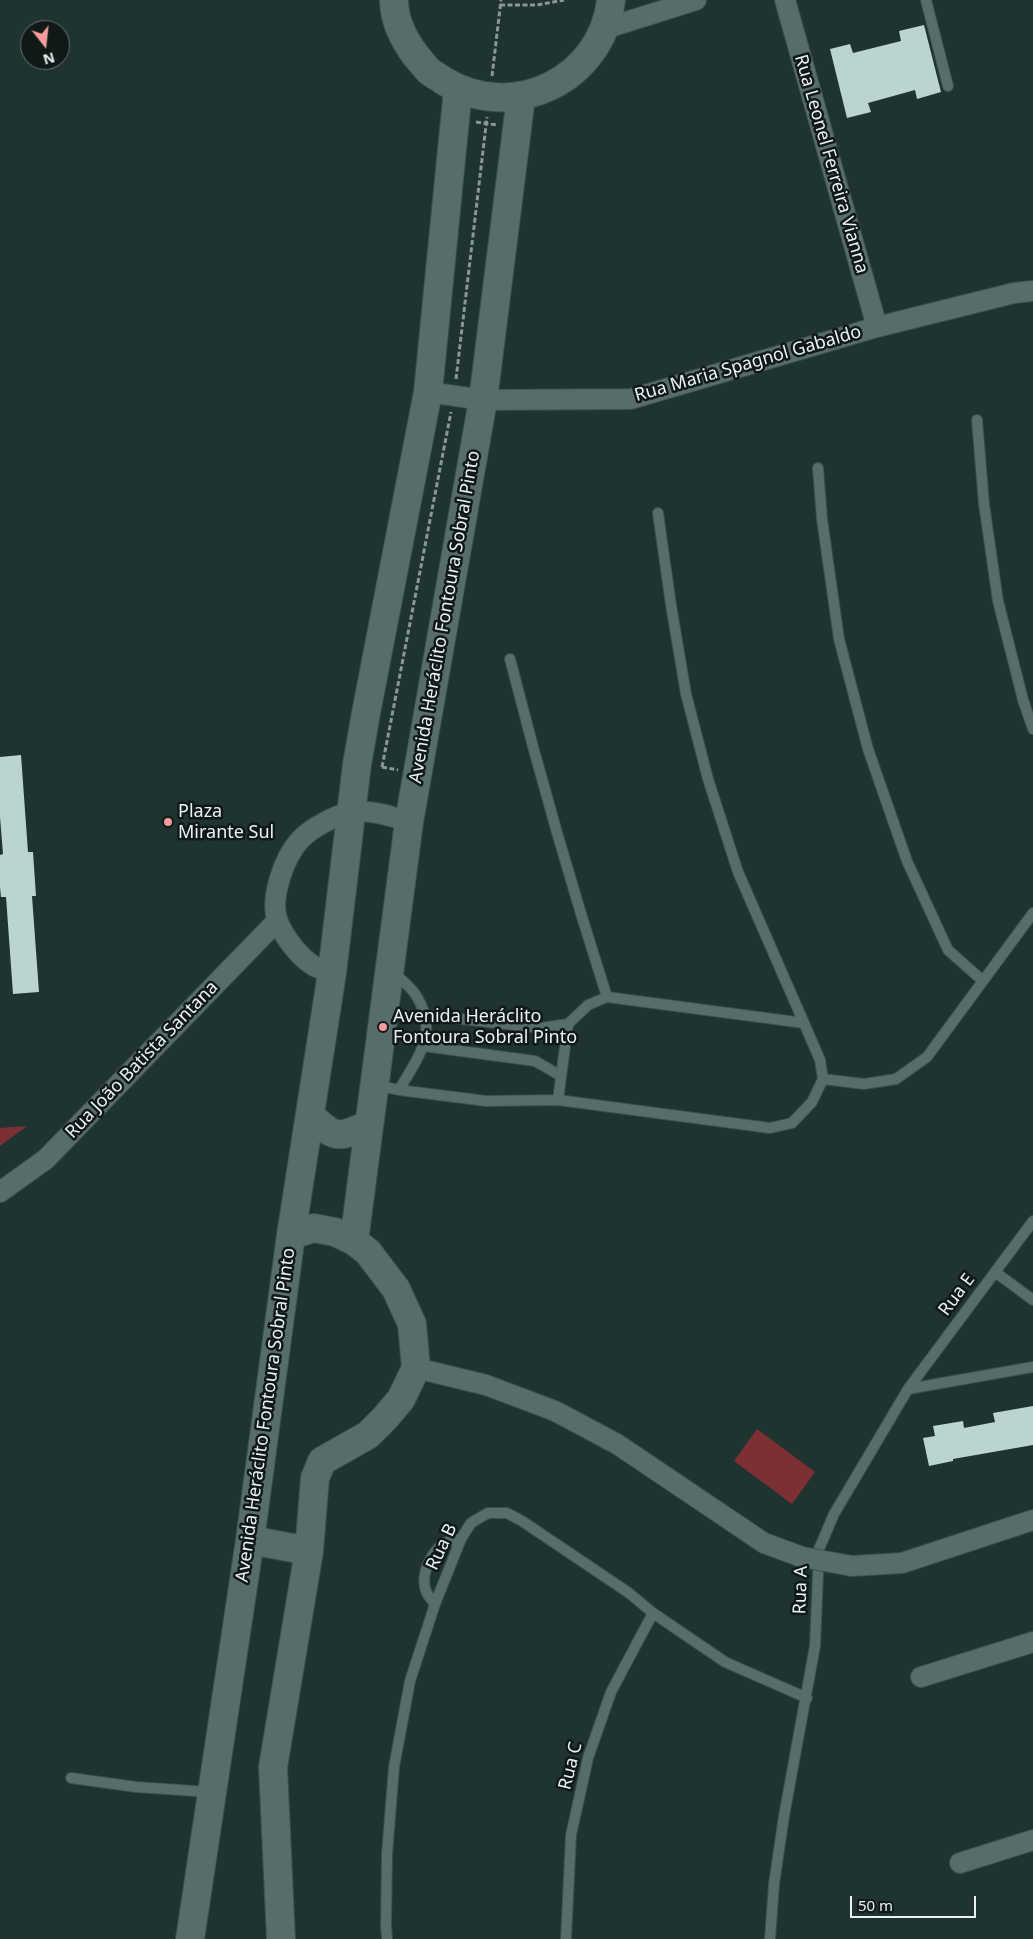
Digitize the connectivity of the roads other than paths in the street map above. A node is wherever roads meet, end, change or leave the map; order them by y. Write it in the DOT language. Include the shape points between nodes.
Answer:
graph roads {
  1 [pos="394,0"];
  2 [pos="611,0"];
  3 [pos="696,0"];
  4 [pos="785,0"];
  5 [pos="926,0"];
  6 [pos="604,29"];
  7 [pos="948,86"];
  8 [pos="458,90"];
  9 [pos="521,97"];
  10 [pos="1033,291"];
  11 [pos="877,327"];
  12 [pos="430,379"];
  13 [pos="484,387"];
  14 [pos="977,420"];
  15 [pos="818,468"];
  16 [pos="658,513"];
  17 [pos="510,658"];
  18 [pos="1033,729"];
  19 [pos="352,812"];
  20 [pos="409,822"];
  21 [pos="1033,913"];
  22 [pos="278,921"];
  23 [pos="390,967"];
  24 [pos="332,973"];
  25 [pos="983,981"];
  26 [pos="607,997"];
  27 [pos="426,1015"];
  28 [pos="804,1023"];
  29 [pos="568,1024"];
  30 [pos="424,1046"];
  31 [pos="561,1076"];
  32 [pos="824,1079"];
  33 [pos="387,1087"];
  34 [pos="558,1100"];
  35 [pos="310,1115"];
  36 [pos="369,1124"];
  37 [pos="0,1192"];
  38 [pos="1033,1221"];
  39 [pos="291,1235"];
  40 [pos="354,1242"];
  41 [pos="995,1272"];
  42 [pos="1033,1300"];
  43 [pos="1033,1367"];
  44 [pos="416,1368"];
  45 [pos="908,1389"];
  46 [pos="1033,1520"];
  47 [pos="461,1539"];
  48 [pos="250,1540"];
  49 [pos="309,1551"];
  50 [pos="435,1604"];
  51 [pos="653,1613"];
  52 [pos="1033,1642"];
  53 [pos="920,1677"];
  54 [pos="807,1698"];
  55 [pos="71,1778"];
  56 [pos="211,1792"];
  57 [pos="1033,1840"];
  58 [pos="960,1863"];
  59 [pos="190,1939"];
  60 [pos="281,1939"];
  61 [pos="387,1939"];
  62 [pos="566,1939"];
  63 [pos="770,1939"];
  1 -- 8 [label="street" via="394,10 406,43 428,71"];
  2 -- 6 [label="street"];
  3 -- 6 [label="street"];
  4 -- 11 [label="street, Rua Leonel Ferreira Vianna"];
  5 -- 7 [label="lane"];
  6 -- 9 [label="street" via="578,67 556,84"];
  8 -- 9 [label="street" via="490,98"];
  8 -- 12 [label="street, Avenida Heráclito Fontoura Sobral Pinto"];
  9 -- 13 [label="street, Avenida Heráclito Fontoura Sobral Pinto"];
  10 -- 11 [label="street, Rua Maria Spagnol Gabaldo"];
  11 -- 13 [label="street, Rua Maria Spagnol Gabaldo" via="631,399"];
  12 -- 13 [label="street, Rua Maria Spagnol Gabaldo"];
  12 -- 19 [label="street, Avenida Heráclito Fontoura Sobral Pinto" via="366,713"];
  13 -- 20 [label="street, Avenida Heráclito Fontoura Sobral Pinto"];
  14 -- 18 [label="lane" via="984,504 998,601"];
  15 -- 25 [label="lane" via="839,639 868,749 907,861 948,950"];
  16 -- 28 [label="lane" via="686,694 708,779 738,872"];
  17 -- 26 [label="lane" via="568,873"];
  19 -- 20 [label="street" via="383,813"];
  19 -- 22 [label="street" via="323,822 300,840 285,865 275,897"];
  19 -- 24 [label="street, Avenida Heráclito Fontoura Sobral Pinto"];
  20 -- 23 [label="street, Avenida Heráclito Fontoura Sobral Pinto"];
  21 -- 25 [label="lane"];
  22 -- 24 [label="street" via="294,948 314,966"];
  22 -- 37 [label="street, Rua João Batista Santana" via="46,1160"];
  23 -- 27 [label="lane" via="417,996"];
  23 -- 33 [label="street, Avenida Heráclito Fontoura Sobral Pinto"];
  24 -- 35 [label="street, Avenida Heráclito Fontoura Sobral Pinto"];
  25 -- 32 [label="lane" via="927,1057 896,1079 864,1084"];
  26 -- 28 [label="lane"];
  26 -- 29 [label="lane" via="588,1005"];
  27 -- 29 [label="lane" via="541,1028"];
  27 -- 30 [label="lane" via="428,1031"];
  28 -- 32 [label="lane" via="820,1060"];
  29 -- 31 [label="lane"];
  30 -- 31 [label="lane" via="535,1061"];
  30 -- 33 [label="lane"];
  31 -- 34 [label="lane"];
  32 -- 34 [label="lane" via="812,1102 792,1123 770,1128"];
  33 -- 34 [label="lane" via="486,1101"];
  33 -- 36 [label="street, Avenida Heráclito Fontoura Sobral Pinto"];
  35 -- 36 [label="street" via="334,1134 346,1134"];
  35 -- 39 [label="street, Avenida Heráclito Fontoura Sobral Pinto"];
  36 -- 40 [label="street, Avenida Heráclito Fontoura Sobral Pinto"];
  38 -- 41 [label="lane, Rua E"];
  39 -- 40 [label="street" via="314,1228 335,1232"];
  39 -- 48 [label="street, Avenida Heráclito Fontoura Sobral Pinto"];
  40 -- 44 [label="street" via="368,1252 396,1288 412,1324"];
  41 -- 42 [label="lane"];
  41 -- 45 [label="lane, Rua E"];
  43 -- 45 [label="lane"];
  44 -- 46 [label="street, bridge" via="486,1385 555,1411 617,1444 764,1543 802,1557 852,1566 902,1563"];
  44 -- 49 [label="street" via="401,1399 368,1435 322,1461 314,1478"];
  45 -- 54 [label="lane, Rua A" via="834,1514 819,1548 815,1646"];
  47 -- 50 [label="lane, Rua B"];
  47 -- 50 [label="lane" via="446,1542 429,1563 425,1576 426,1591"];
  47 -- 51 [label="lane, Rua B" via="471,1523 488,1513 507,1513 629,1593"];
  48 -- 49 [label="street"];
  48 -- 56 [label="street, Avenida Heráclito Fontoura Sobral Pinto"];
  49 -- 60 [label="street" via="273,1767"];
  50 -- 61 [label="lane, Rua B" via="410,1681 394,1767 387,1854"];
  51 -- 54 [label="lane, Rua B" via="725,1662"];
  51 -- 62 [label="lane, Rua C" via="611,1692 588,1758 571,1834"];
  52 -- 53 [label="street"];
  54 -- 63 [label="lane, Rua A" via="784,1816"];
  55 -- 56 [label="lane"];
  56 -- 59 [label="street, Avenida Heráclito Fontoura Sobral Pinto"];
  57 -- 58 [label="street"];
}
